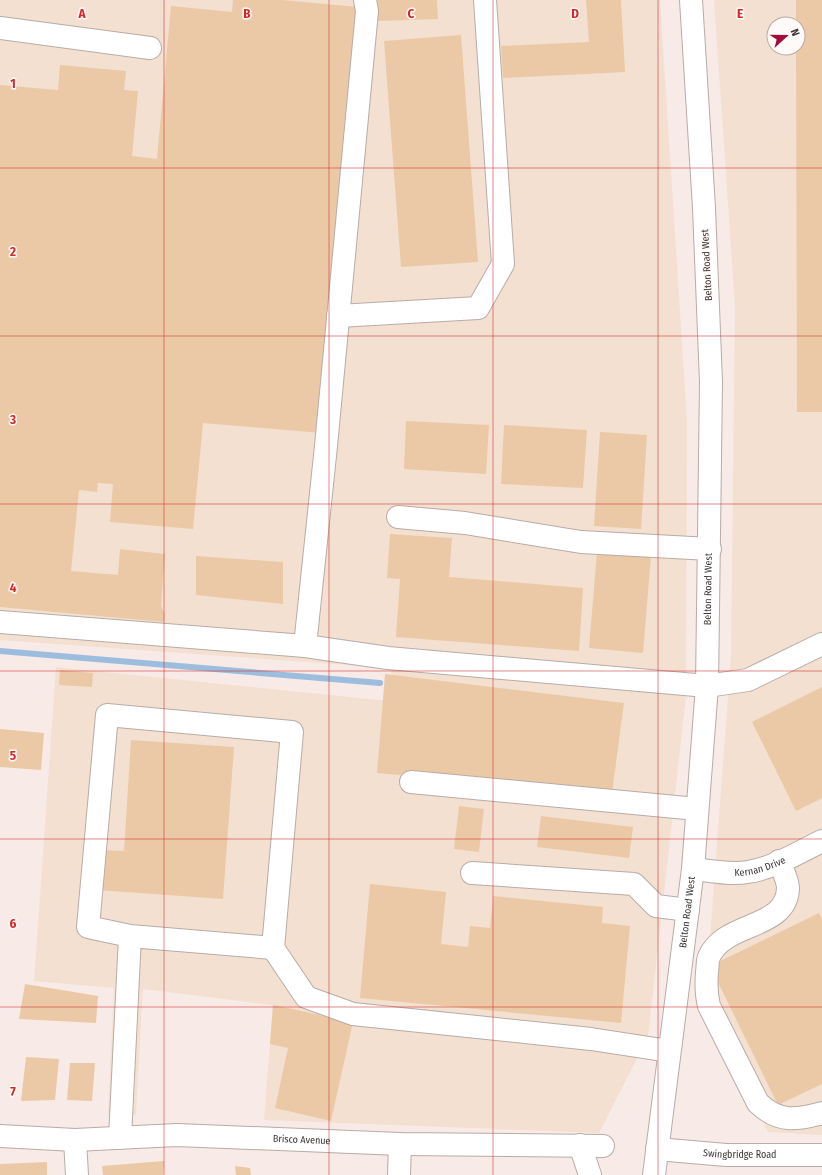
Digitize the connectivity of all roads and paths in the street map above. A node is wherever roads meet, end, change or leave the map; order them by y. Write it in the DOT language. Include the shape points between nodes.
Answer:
graph roads {
  1 [pos="365,0"];
  2 [pos="485,0"];
  3 [pos="691,0"];
  4 [pos="0,28"];
  5 [pos="150,48"];
  6 [pos="338,316"];
  7 [pos="398,517"];
  8 [pos="710,549"];
  9 [pos="0,622"];
  10 [pos="822,644"];
  11 [pos="305,646"];
  12 [pos="707,686"];
  13 [pos="411,782"];
  14 [pos="697,809"];
  15 [pos="822,841"];
  16 [pos="779,861"];
  17 [pos="693,869"];
  18 [pos="472,873"];
  19 [pos="688,910"];
  20 [pos="130,936"];
  21 [pos="274,948"];
  22 [pos="669,1051"];
  23 [pos="822,1112"];
  24 [pos="0,1136"];
  25 [pos="120,1138"];
  26 [pos="75,1140"];
  27 [pos="400,1144"];
  28 [pos="580,1145"];
  29 [pos="603,1146"];
  30 [pos="657,1149"];
  31 [pos="822,1155"];
  32 [pos="76,1175"];
  33 [pos="399,1175"];
  34 [pos="590,1175"];
  35 [pos="654,1175"];
  1 -- 6 [label="street" via="367,11"];
  2 -- 6 [label="street" via="503,264 478,308"];
  3 -- 8 [label="street, Belton Road West" via="709,308"];
  4 -- 5 [label="street"];
  6 -- 11 [label="street"];
  7 -- 8 [label="street" via="465,523 581,542"];
  8 -- 12 [label="street, Belton Road West"];
  9 -- 11 [label="street"];
  10 -- 12 [label="street" via="748,680"];
  11 -- 12 [label="street" via="388,658"];
  12 -- 14 [label="street, Belton Road West"];
  13 -- 14 [label="street"];
  14 -- 17 [label="street, Belton Road West"];
  15 -- 16 [label="street, Kernan Drive"];
  16 -- 17 [label="street, Kernan Drive" via="748,872"];
  16 -- 23 [label="street" via="788,887 784,904 774,915 727,936 717,945 709,957 706,994 709,1006 758,1103 768,1112 782,1118 802,1119"];
  17 -- 19 [label="street, Belton Road West"];
  18 -- 19 [label="street" via="634,884 656,906"];
  19 -- 22 [label="street, Belton Road West"];
  20 -- 21 [label="street"];
  20 -- 21 [label="street" via="88,927 107,715 292,732"];
  20 -- 25 [label="street"];
  21 -- 22 [label="street" via="306,997 353,1014 591,1039"];
  22 -- 30 [label="street, Belton Road West"];
  24 -- 26 [label="street, Brisco Avenue"];
  25 -- 26 [label="street, Brisco Avenue"];
  25 -- 27 [label="street, Brisco Avenue" via="177,1135"];
  26 -- 32 [label="street"];
  27 -- 28 [label="street, Brisco Avenue"];
  27 -- 33 [label="street"];
  28 -- 29 [label="street, Brisco Avenue"];
  28 -- 34 [label="street"];
  30 -- 31 [label="street, Swingbridge Road" via="726,1155"];
  30 -- 35 [label="street, Belton Road West"];
}
